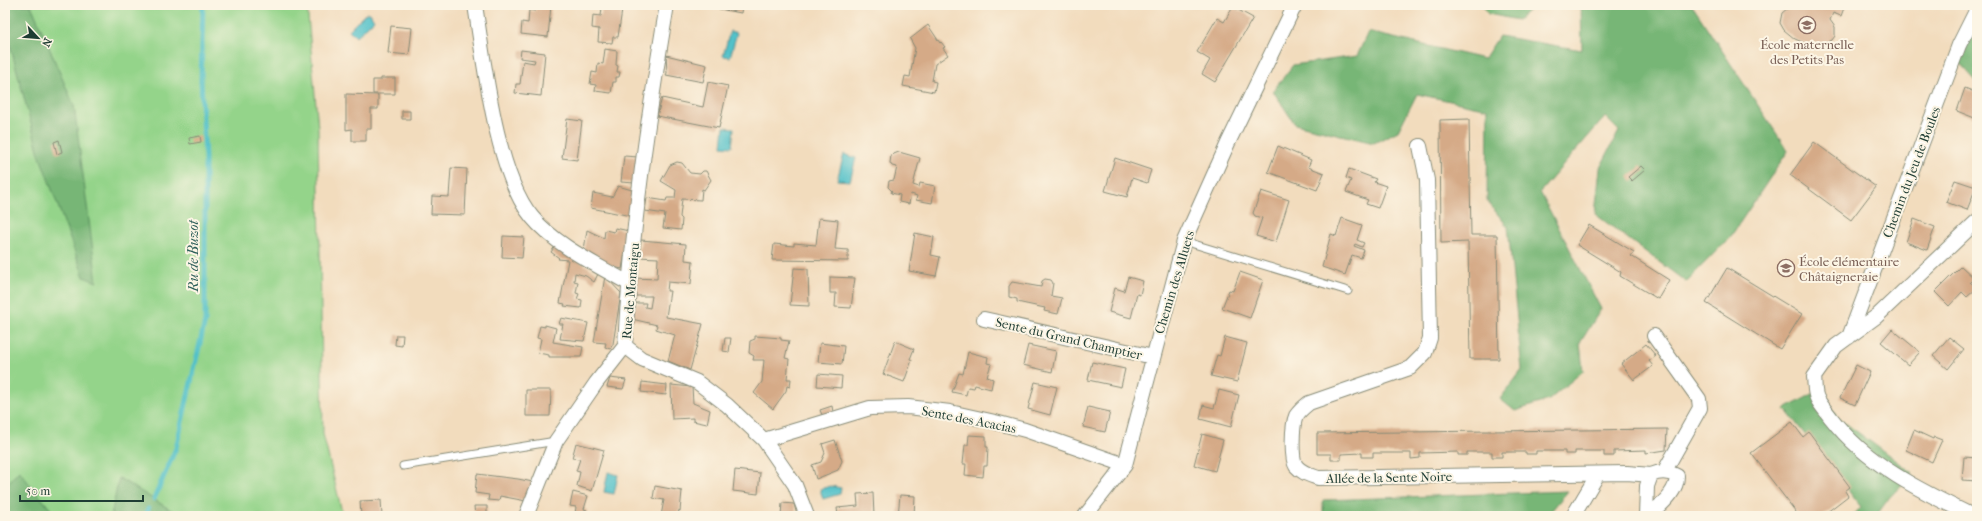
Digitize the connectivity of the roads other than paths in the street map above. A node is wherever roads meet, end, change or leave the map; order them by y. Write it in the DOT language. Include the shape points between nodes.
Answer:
graph roads {
  1 [pos="475,5"];
  2 [pos="667,5"];
  3 [pos="1295,5"];
  4 [pos="1977,9"];
  5 [pos="1420,146"];
  6 [pos="1976,226"];
  7 [pos="1184,241"];
  8 [pos="628,283"];
  9 [pos="1348,291"];
  10 [pos="984,319"];
  11 [pos="1654,336"];
  12 [pos="1848,337"];
  13 [pos="626,346"];
  14 [pos="1153,357"];
  15 [pos="764,440"];
  16 [pos="556,441"];
  17 [pos="1125,465"];
  18 [pos="402,466"];
  19 [pos="1657,473"];
  20 [pos="1598,474"];
  21 [pos="526,516"];
  22 [pos="806,516"];
  23 [pos="1085,516"];
  24 [pos="1573,516"];
  25 [pos="1648,516"];
  26 [pos="1973,516"];
  1 -- 8 [label="street" via="489,91 500,143 513,185 531,216 557,240"];
  2 -- 8 [label="street, Rue de Montaigu" via="650,109"];
  3 -- 7 [label="street, Chemin des Alluets"];
  4 -- 12 [label="street, Chemin du Jeu de Boules" via="1959,45"];
  5 -- 20 [label="street, Allée de la Sente Noire" via="1427,180 1430,338 1425,353 1410,368 1309,403 1302,408 1294,428 1293,459 1296,466 1305,474 1318,478"];
  6 -- 12 [label="street" via="1877,316"];
  7 -- 9 [label="lane"];
  7 -- 14 [label="street, Chemin des Alluets"];
  8 -- 13 [label="street, Rue de Montaigu"];
  10 -- 14 [label="street, Sente du Grand Champtier"];
  11 -- 19 [label="street" via="1699,399 1700,408"];
  12 -- 26 [label="street" via="1836,346 1814,377 1817,398 1837,425 1890,472 1938,500"];
  13 -- 15 [label="street, Rue de Montaigu" via="642,359 697,382 727,405"];
  13 -- 16 [label="street" via="596,383"];
  14 -- 17 [label="street, Chemin des Alluets"];
  15 -- 17 [label="street, Sente des Acacias" via="870,408 908,408 950,412 995,422"];
  15 -- 22 [label="street, Rue de Montaigu" via="795,484"];
  16 -- 18 [label="lane"];
  16 -- 21 [label="street"];
  17 -- 23 [label="street, Chemin des Alluets"];
  19 -- 20 [label="street, Allée de la Sente Noire"];
  19 -- 25 [label="street" via="1647,486"];
  19 -- 25 [label="street" via="1671,473 1677,476 1677,482 1666,500"];
  20 -- 24 [label="street"];
}
